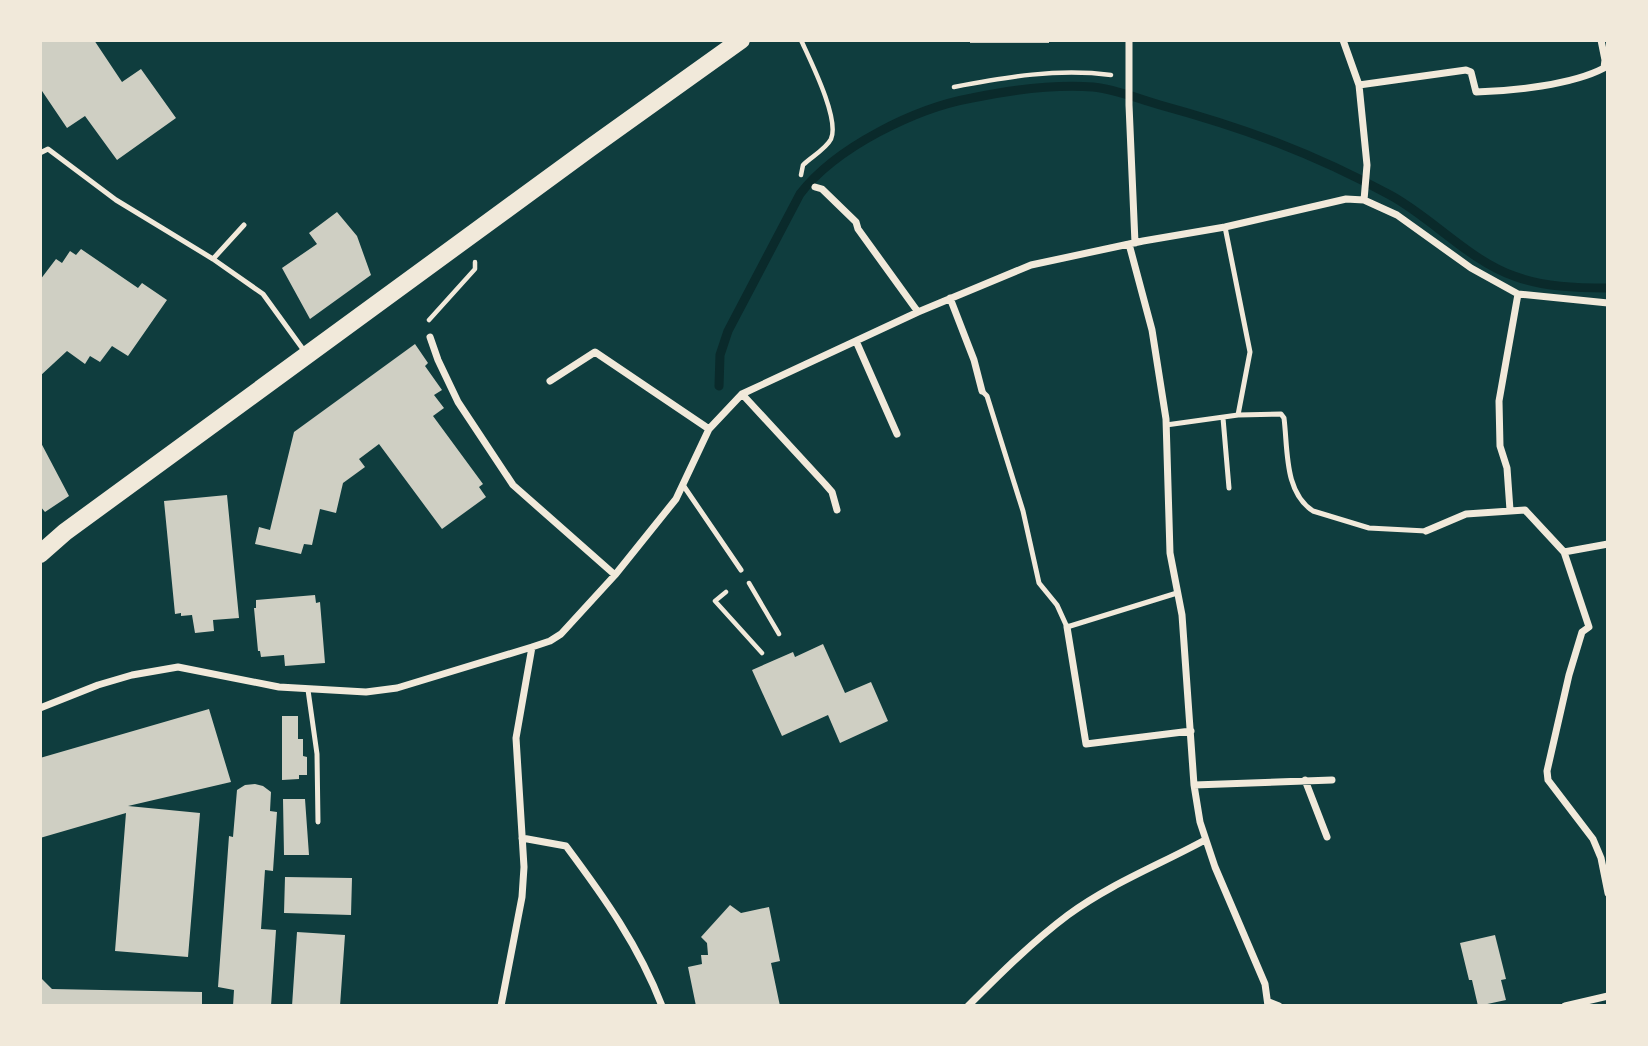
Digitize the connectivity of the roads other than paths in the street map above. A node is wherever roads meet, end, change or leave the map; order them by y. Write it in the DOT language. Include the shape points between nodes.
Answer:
graph roads {
  1 [pos="741,40"];
  2 [pos="1129,40"];
  3 [pos="1343,40"];
  4 [pos="1601,40"];
  5 [pos="1359,85"];
  6 [pos="40,153"];
  7 [pos="815,187"];
  8 [pos="1364,195"];
  9 [pos="244,225"];
  10 [pos="1225,226"];
  11 [pos="1132,243"];
  12 [pos="213,259"];
  13 [pos="1518,294"];
  14 [pos="950,298"];
  15 [pos="1608,303"];
  16 [pos="918,312"];
  17 [pos="430,337"];
  18 [pos="856,341"];
  19 [pos="306,355"];
  20 [pos="550,380"];
  21 [pos="982,391"];
  22 [pos="742,394"];
  23 [pos="1238,415"];
  24 [pos="1223,418"];
  25 [pos="1166,425"];
  26 [pos="709,429"];
  27 [pos="897,434"];
  28 [pos="683,485"];
  29 [pos="1229,488"];
  30 [pos="837,510"];
  31 [pos="1510,510"];
  32 [pos="1426,531"];
  33 [pos="1608,544"];
  34 [pos="1564,552"];
  35 [pos="40,554"];
  36 [pos="741,570"];
  37 [pos="615,575"];
  38 [pos="1177,593"];
  39 [pos="1067,626"];
  40 [pos="532,647"];
  41 [pos="308,690"];
  42 [pos="40,708"];
  43 [pos="1191,731"];
  44 [pos="1305,780"];
  45 [pos="1332,780"];
  46 [pos="1194,785"];
  47 [pos="318,822"];
  48 [pos="1326,837"];
  49 [pos="522,838"];
  50 [pos="1205,840"];
  51 [pos="1608,893"];
  52 [pos="1608,996"];
  53 [pos="1268,1004"];
  54 [pos="501,1006"];
  55 [pos="662,1006"];
  56 [pos="968,1006"];
  57 [pos="1279,1006"];
  58 [pos="1565,1006"];
  1 -- 19 [label="main road"];
  2 -- 11 [label="street"];
  3 -- 5 [label="street"];
  4 -- 5 [label="street" via="1604,68 1532,88 1476,92 1471,72 1466,70"];
  5 -- 8 [label="street" via="1367,174"];
  6 -- 12 [label="lane" via="48,149 116,200"];
  7 -- 16 [label="street" via="856,222"];
  8 -- 10 [label="street"];
  8 -- 13 [label="street" via="1471,268"];
  9 -- 12 [label="lane"];
  10 -- 11 [label="street"];
  10 -- 23 [label="lane" via="1250,352"];
  11 -- 14 [label="street" via="1031,265"];
  11 -- 25 [label="street" via="1152,330"];
  12 -- 19 [label="lane" via="263,294"];
  13 -- 15 [label="street"];
  13 -- 31 [label="street" via="1499,401 1500,446 1507,468"];
  14 -- 16 [label="street"];
  14 -- 21 [label="street"];
  16 -- 18 [label="street"];
  17 -- 37 [label="street" via="458,402 513,485"];
  18 -- 22 [label="street"];
  18 -- 27 [label="street"];
  19 -- 35 [label="main road"];
  20 -- 26 [label="street" via="595,352"];
  21 -- 39 [label="lane" via="1023,510 1039,583"];
  22 -- 26 [label="street"];
  22 -- 30 [label="street" via="832,492"];
  23 -- 24 [label="lane"];
  23 -- 32 [label="lane" via="1276,413 1284,418 1294,492 1313,511 1369,528"];
  24 -- 25 [label="lane"];
  24 -- 29 [label="lane"];
  25 -- 38 [label="street" via="1170,553"];
  26 -- 28 [label="street"];
  28 -- 36 [label="lane"];
  28 -- 37 [label="street"];
  31 -- 32 [label="street" via="1466,514"];
  31 -- 34 [label="street" via="1525,510"];
  33 -- 34 [label="street"];
  34 -- 51 [label="street" via="1589,626 1582,632 1548,780 1597,847"];
  37 -- 40 [label="street" via="561,634"];
  38 -- 39 [label="lane"];
  38 -- 43 [label="street"];
  39 -- 43 [label="street" via="1086,744"];
  40 -- 41 [label="street" via="397,688"];
  40 -- 49 [label="street" via="516,738"];
  41 -- 42 [label="street" via="178,667 98,685"];
  41 -- 47 [label="lane" via="317,754"];
  43 -- 46 [label="street"];
  44 -- 45 [label="street"];
  44 -- 46 [label="street"];
  44 -- 48 [label="street"];
  46 -- 50 [label="street"];
  49 -- 54 [label="street" via="520,912"];
  49 -- 55 [label="street" via="566,846 615,912"];
  50 -- 53 [label="street" via="1265,984"];
  50 -- 56 [label="street" via="1068,915"];
  52 -- 58 [label="street"];
  53 -- 57 [label="street"];
}
